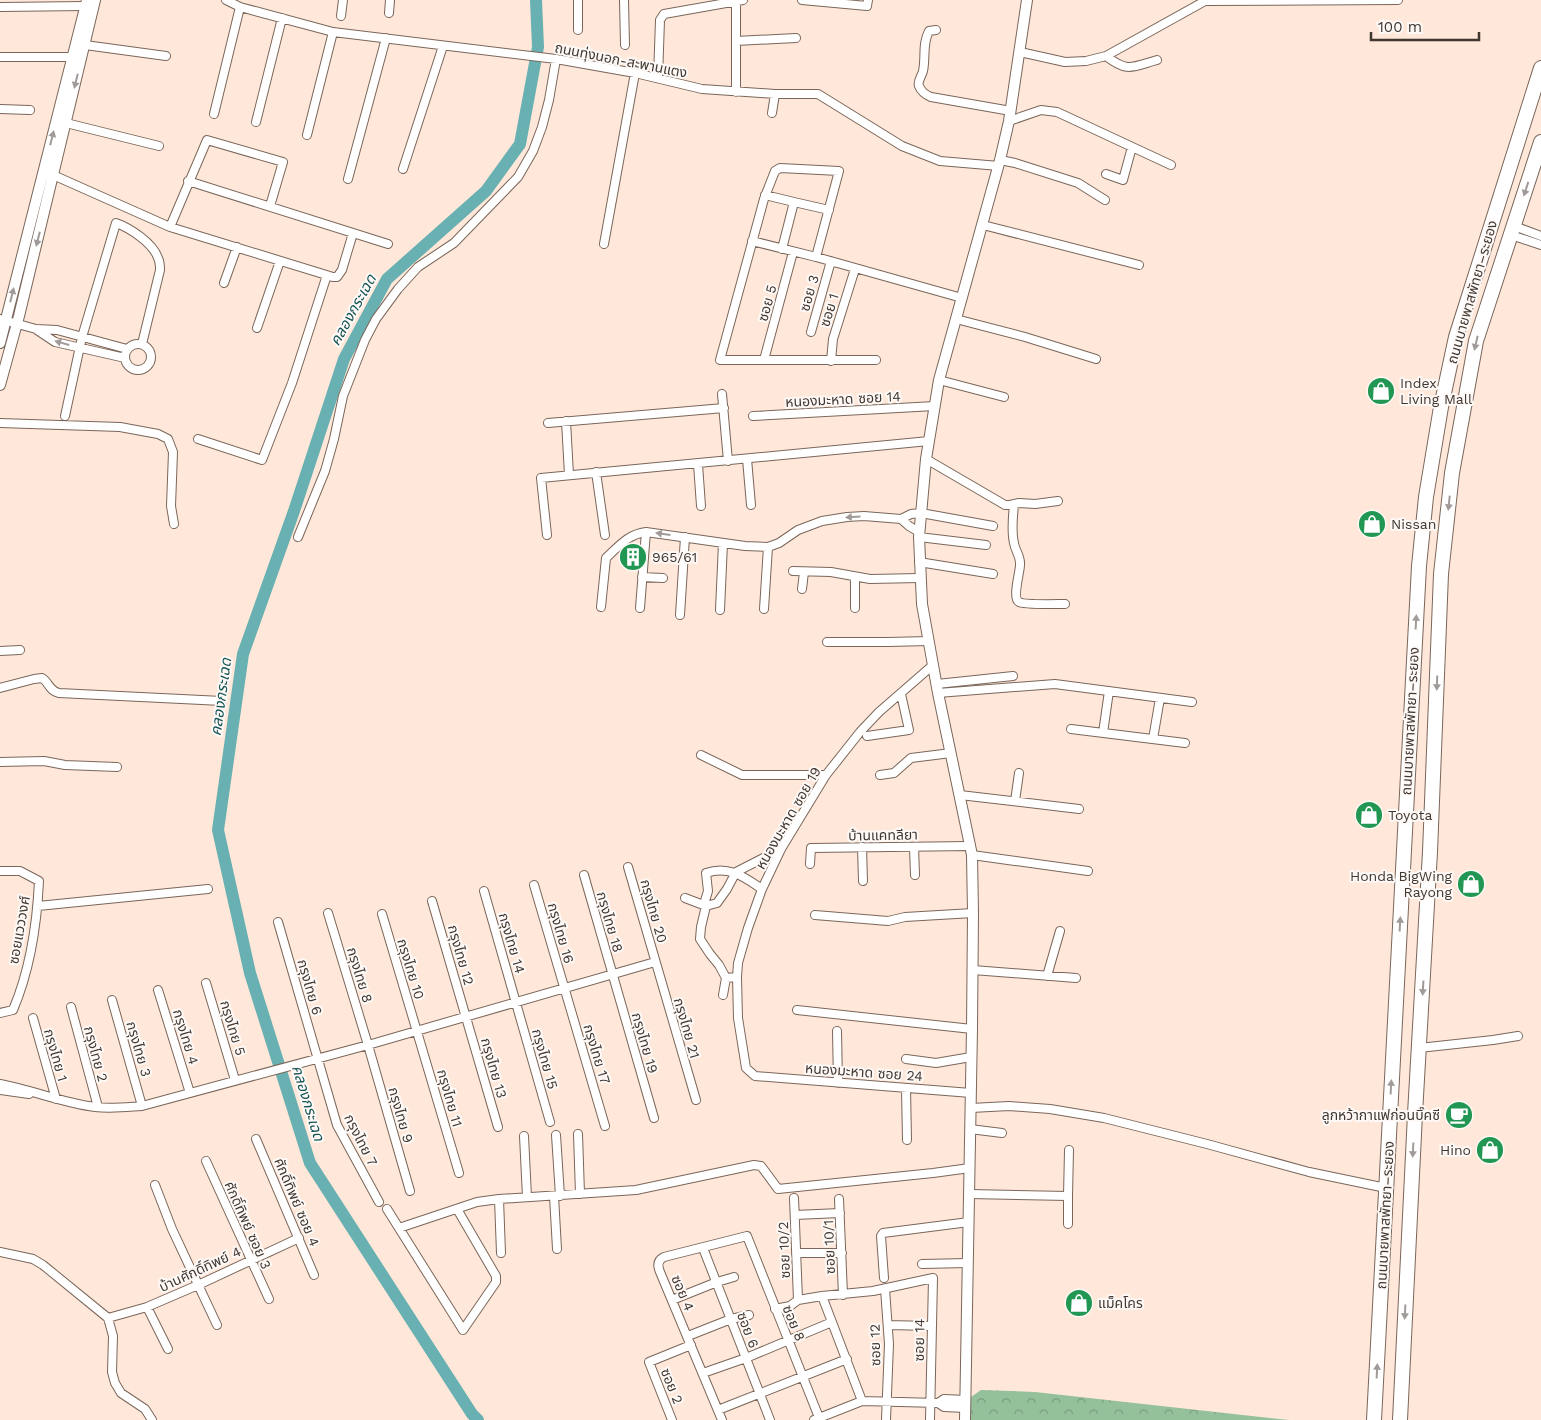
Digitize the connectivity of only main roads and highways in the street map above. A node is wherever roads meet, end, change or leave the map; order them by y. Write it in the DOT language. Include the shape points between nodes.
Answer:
graph roads {
  1 [pos="1541,68"];
  2 [pos="1541,142"];
  3 [pos="1374,1420"];
  4 [pos="1400,1420"];
  3 -- 1 [label="highway, ถนนบายพาสพัทยา–ระยอง, one-way" via="1418,566 1426,497 1456,337"];
  2 -- 4 [label="highway, ถนนบายพาสพัทยา–ระยอง, one-way" via="1476,341 1451,482 1441,574"];
}
